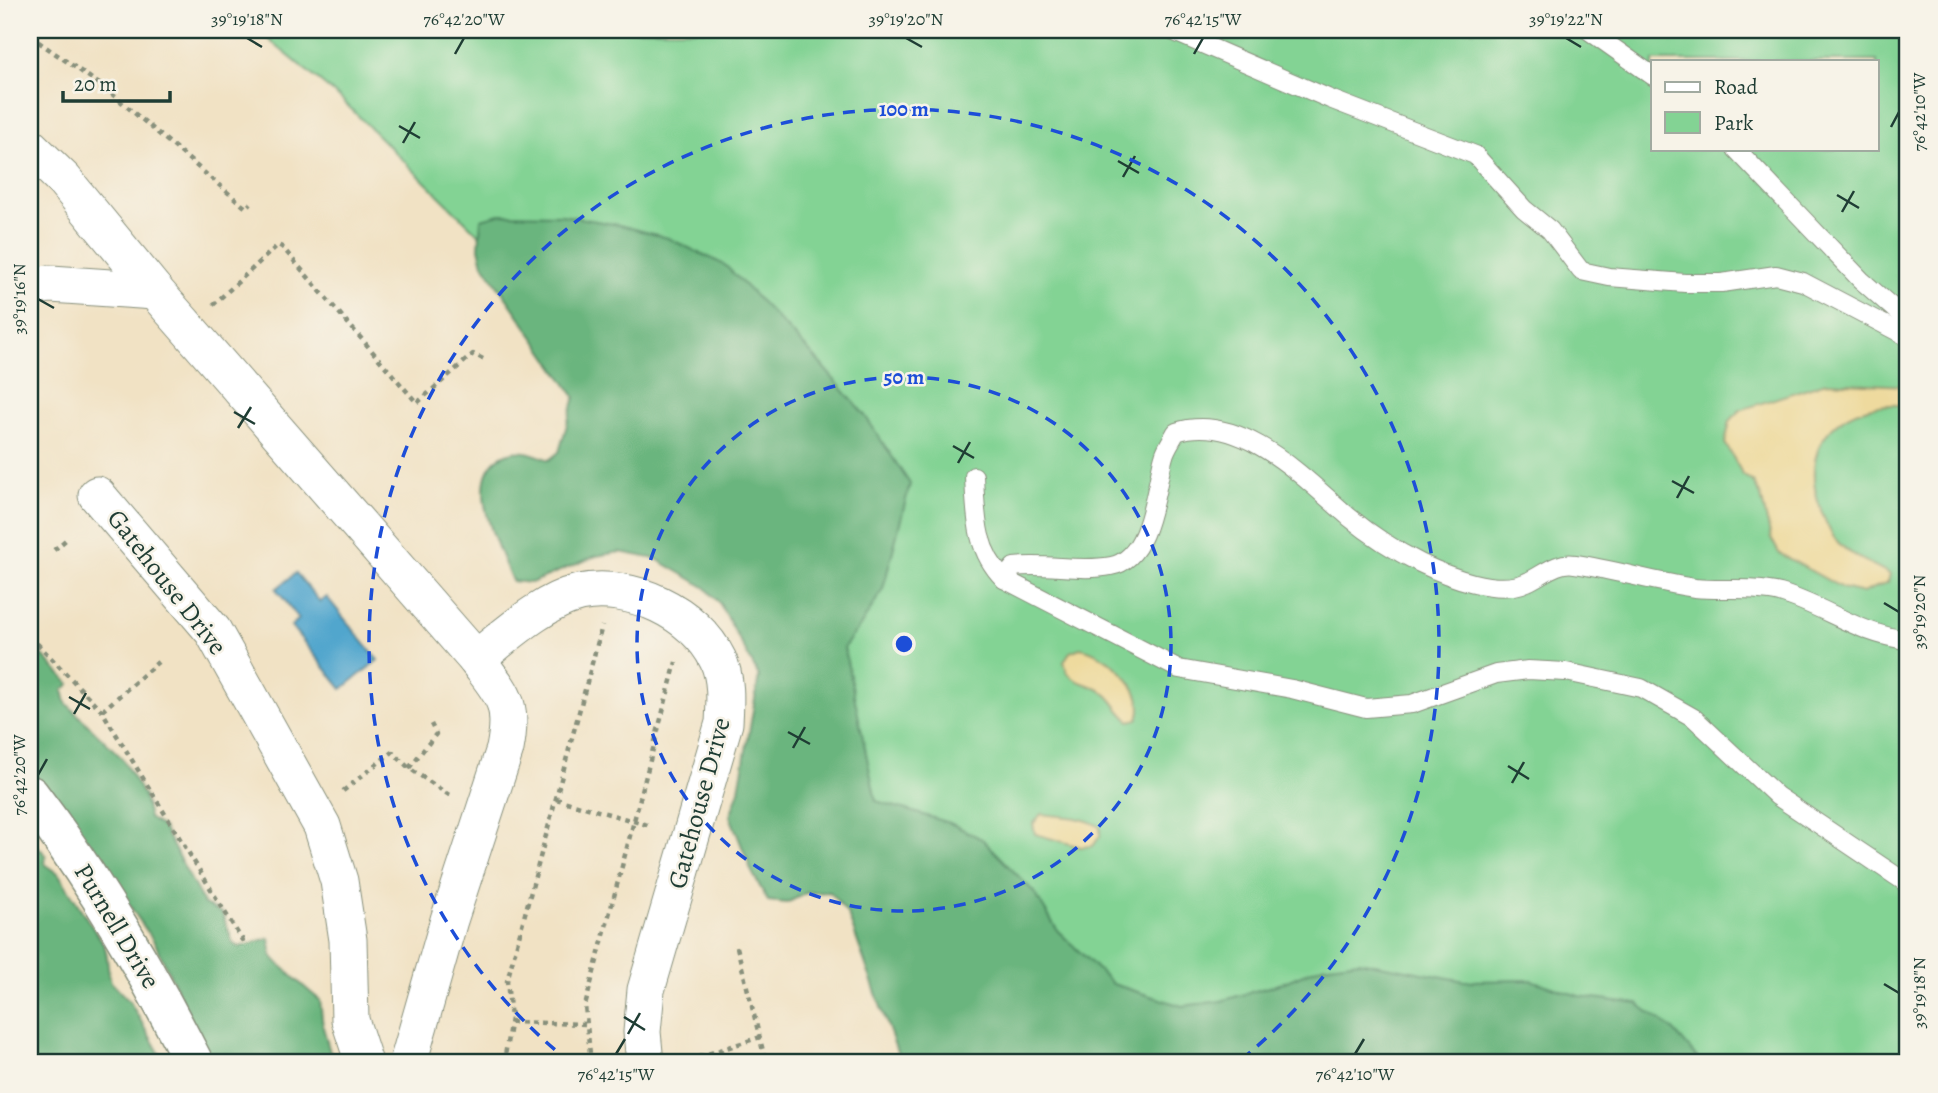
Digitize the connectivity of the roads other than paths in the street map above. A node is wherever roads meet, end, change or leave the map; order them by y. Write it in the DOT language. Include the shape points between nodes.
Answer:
graph roads {
  1 [pos="1170,30"];
  2 [pos="1588,30"];
  3 [pos="1651,75"];
  4 [pos="30,147"];
  5 [pos="1737,150"];
  6 [pos="30,286"];
  7 [pos="155,291"];
  8 [pos="1908,321"];
  9 [pos="1908,337"];
  10 [pos="974,476"];
  11 [pos="97,495"];
  12 [pos="1004,579"];
  13 [pos="1908,640"];
  14 [pos="476,659"];
  15 [pos="30,795"];
  16 [pos="1908,884"];
  17 [pos="194,1063"];
  18 [pos="364,1063"];
  19 [pos="408,1063"];
  20 [pos="645,1063"];
  1 -- 9 [label="lane" via="1475,155 1524,209 1550,230 1581,271 1685,283 1776,275 1803,282"];
  2 -- 3 [label="lane"];
  4 -- 7 [label="street" via="64,180"];
  5 -- 8 [label="lane" via="1861,280"];
  6 -- 7 [label="street"];
  7 -- 14 [label="street"];
  10 -- 12 [label="lane" via="982,548"];
  11 -- 18 [label="street, Gatehouse Drive" via="213,631 322,826 339,881 348,940 350,1020"];
  12 -- 13 [label="lane" via="1014,567 1111,566 1127,559 1148,525 1165,452 1176,432 1191,427 1214,429 1260,445 1311,481 1381,542 1469,583 1526,583 1546,570 1573,563 1660,583 1777,593 1871,634"];
  12 -- 16 [label="lane" via="1179,669 1366,708 1412,704 1496,674 1528,670 1566,671 1641,688 1695,718 1777,796"];
  14 -- 19 [label="street" via="502,695 510,721"];
  14 -- 20 [label="street, Gatehouse Drive" via="543,609 576,594 607,590 662,606 681,617 703,636 719,662 725,692 724,723 646,990"];
  15 -- 17 [label="street, Purnell Drive" via="73,852 145,967"];
}
